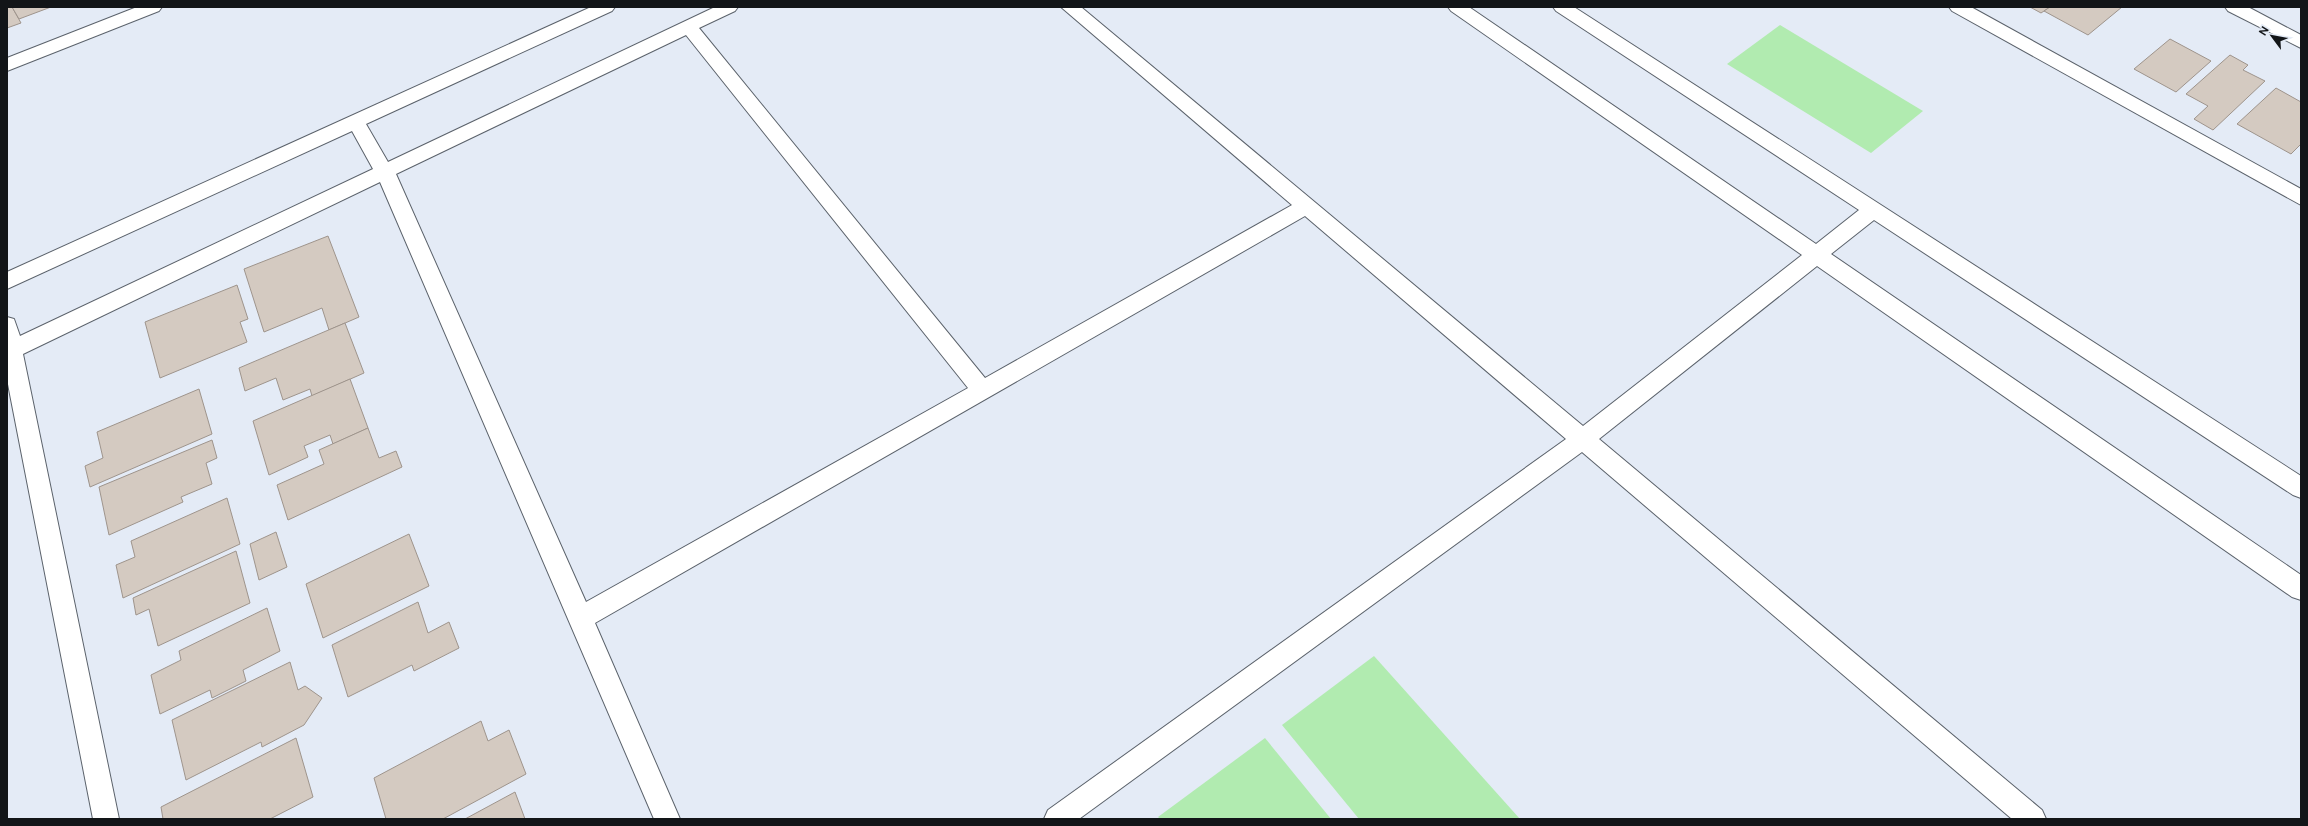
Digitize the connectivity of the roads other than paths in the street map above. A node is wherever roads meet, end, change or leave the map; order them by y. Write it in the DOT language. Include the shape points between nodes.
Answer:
graph roads {
  1 [pos="153,7"];
  2 [pos="606,7"];
  3 [pos="729,7"];
  4 [pos="1070,7"];
  5 [pos="1458,7"];
  6 [pos="1562,7"];
  7 [pos="1958,7"];
  8 [pos="2234,7"];
  9 [pos="688,26"];
  10 [pos="2301,42"];
  11 [pos="7,65"];
  12 [pos="355,121"];
  13 [pos="385,172"];
  14 [pos="2301,198"];
  15 [pos="1307,206"];
  16 [pos="1873,210"];
  17 [pos="1818,255"];
  18 [pos="7,281"];
  19 [pos="7,325"];
  20 [pos="10,351"];
  21 [pos="982,390"];
  22 [pos="1583,439"];
  23 [pos="2301,488"];
  24 [pos="2301,589"];
  25 [pos="581,618"];
  26 [pos="106,819"];
  27 [pos="667,819"];
  28 [pos="1057,819"];
  29 [pos="2033,819"];
  1 -- 11 [label="street"];
  2 -- 12 [label="street"];
  3 -- 9 [label="street"];
  4 -- 15 [label="street"];
  5 -- 17 [label="street"];
  6 -- 16 [label="street"];
  7 -- 14 [label="street"];
  8 -- 10 [label="street"];
  9 -- 13 [label="street"];
  9 -- 21 [label="street"];
  12 -- 13 [label="street"];
  12 -- 18 [label="street"];
  13 -- 20 [label="street"];
  13 -- 25 [label="street"];
  15 -- 21 [label="street"];
  15 -- 22 [label="street"];
  16 -- 17 [label="street"];
  16 -- 23 [label="street"];
  17 -- 22 [label="street"];
  17 -- 24 [label="street"];
  19 -- 20 [label="street"];
  20 -- 26 [label="street"];
  21 -- 25 [label="street"];
  22 -- 28 [label="street"];
  22 -- 29 [label="street"];
  25 -- 27 [label="street"];
}
